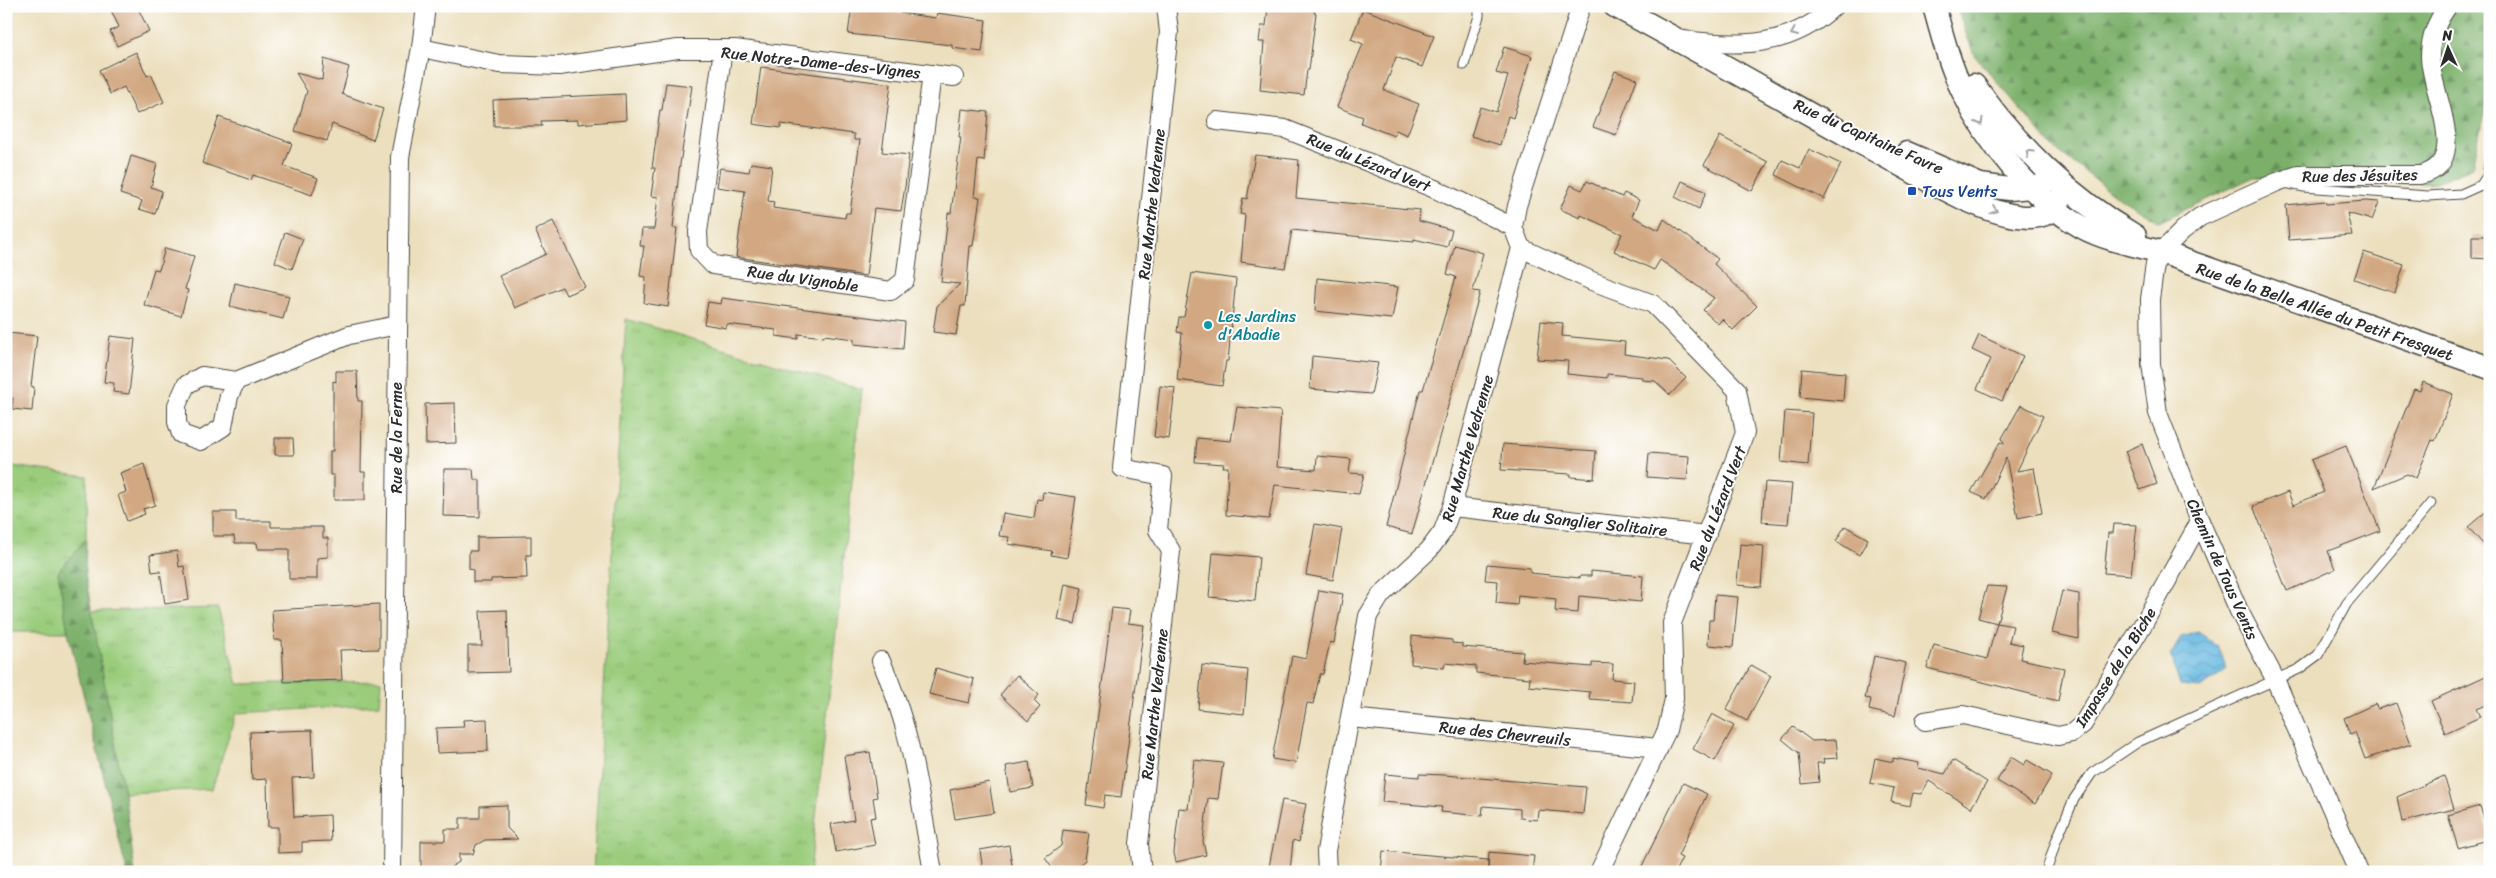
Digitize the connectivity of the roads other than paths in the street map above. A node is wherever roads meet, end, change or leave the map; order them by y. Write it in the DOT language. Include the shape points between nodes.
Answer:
graph roads {
  1 [pos="426,6"];
  2 [pos="1166,6"];
  3 [pos="1479,6"];
  4 [pos="1581,6"];
  5 [pos="1615,6"];
  6 [pos="1834,6"];
  7 [pos="1934,6"];
  8 [pos="2448,6"];
  9 [pos="1674,39"];
  10 [pos="1947,46"];
  11 [pos="421,48"];
  12 [pos="723,50"];
  13 [pos="1464,65"];
  14 [pos="932,74"];
  15 [pos="954,77"];
  16 [pos="1765,90"];
  17 [pos="1217,121"];
  18 [pos="2490,155"];
  19 [pos="2277,182"];
  20 [pos="2031,187"];
  21 [pos="2060,199"];
  22 [pos="1513,227"];
  23 [pos="1521,248"];
  24 [pos="2161,252"];
  25 [pos="397,325"];
  26 [pos="2490,368"];
  27 [pos="236,381"];
  28 [pos="2431,503"];
  29 [pos="1452,507"];
  30 [pos="2200,521"];
  31 [pos="1708,535"];
  32 [pos="881,661"];
  33 [pos="2275,679"];
  34 [pos="1350,718"];
  35 [pos="1925,721"];
  36 [pos="1659,748"];
  37 [pos="392,872"];
  38 [pos="933,872"];
  39 [pos="1142,872"];
  40 [pos="1327,872"];
  41 [pos="1599,872"];
  42 [pos="2046,872"];
  43 [pos="2359,872"];
  1 -- 11 [label="street, Rue de la Ferme"];
  2 -- 39 [label="street, Rue Marthe Vedrenne" via="1169,32 1122,468 1164,476 1158,530 1171,551 1139,844"];
  3 -- 13 [label="lane"];
  4 -- 22 [label="street"];
  5 -- 9 [label="street, Rue du Capitaine Favre"];
  6 -- 9 [label="street, one-way" via="1819,21 1775,40 1719,44"];
  7 -- 10 [label="street, Rue de la Belle Allée du Petit Fresquet"];
  8 -- 19 [label="street, Rue des Jésuites" via="2433,34 2430,57 2448,141 2442,164 2431,173 2420,175 2298,175"];
  9 -- 16 [label="street, Rue du Capitaine Favre"];
  10 -- 20 [label="street, Rue de la Belle Allée du Petit Fresquet, one-way" via="1963,92 1984,129"];
  21 -- 10 [label="street, Rue de la Belle Allée du Petit Fresquet, one-way" via="1996,117"];
  11 -- 12 [label="street, Rue Notre-Dame-des-Vignes" via="499,64 559,66 678,49"];
  11 -- 25 [label="street, Rue de la Ferme" via="400,157"];
  12 -- 14 [label="street, Rue Notre-Dame-des-Vignes"];
  12 -- 14 [label="street, Rue du Vignoble" via="698,232 699,250 713,264 891,291 905,280"];
  14 -- 15 [label="street, Rue Notre-Dame-des-Vignes"];
  16 -- 20 [label="street, Rue du Capitaine Favre" via="1980,185 2008,189"];
  16 -- 21 [label="street, Rue du Capitaine Favre, one-way" via="1915,173 1984,207 2018,216 2039,216"];
  17 -- 22 [label="street, Rue du Lézard Vert" via="1285,129 1435,188"];
  18 -- 19 [label="lane" via="2487,176 2481,185 2461,194 2419,195 2304,187"];
  19 -- 24 [label="street, Rue des Jésuites" via="2200,217"];
  20 -- 21 [label="street, Rue de la Belle Allée du Petit Fresquet"];
  21 -- 24 [label="street, Rue de la Belle Allée du Petit Fresquet" via="2091,220 2130,234"];
  21 -- 24 [label="street, Rue de la Belle Allée du Petit Fresquet" via="2083,228"];
  22 -- 23 [label="street"];
  23 -- 29 [label="street, Rue Marthe Vedrenne"];
  23 -- 31 [label="street, Rue du Lézard Vert" via="1592,281 1653,304 1737,390 1745,433"];
  24 -- 26 [label="street, Rue de la Belle Allée du Petit Fresquet"];
  24 -- 30 [label="street, Chemin de Tous Vents" via="2155,264 2150,299 2152,364 2158,413"];
  25 -- 27 [label="street" via="349,335"];
  25 -- 37 [label="street, Rue de la Ferme"];
  28 -- 33 [label="lane" via="2347,603 2318,655 2299,669"];
  29 -- 31 [label="street, Rue du Sanglier Solitaire"];
  29 -- 34 [label="street, Rue Marthe Vedrenne" via="1443,531 1429,550 1381,594 1368,616"];
  30 -- 33 [label="street, Chemin de Tous Vents" via="2239,610"];
  30 -- 35 [label="street, Impasse de la Biche" via="2083,724 2072,733 2058,736 1963,715"];
  31 -- 36 [label="street, Rue du Lézard Vert" via="1672,623 1674,699"];
  32 -- 38 [label="street" via="896,693 909,738"];
  33 -- 42 [label="lane" via="2138,742 2092,773 2074,799"];
  33 -- 43 [label="street, Chemin de Tous Vents"];
  34 -- 36 [label="street, Rue des Chevreuils"];
  34 -- 40 [label="street, Rue Marthe Vedrenne" via="1326,852"];
  36 -- 41 [label="street, Rue du Lézard Vert"];
}
